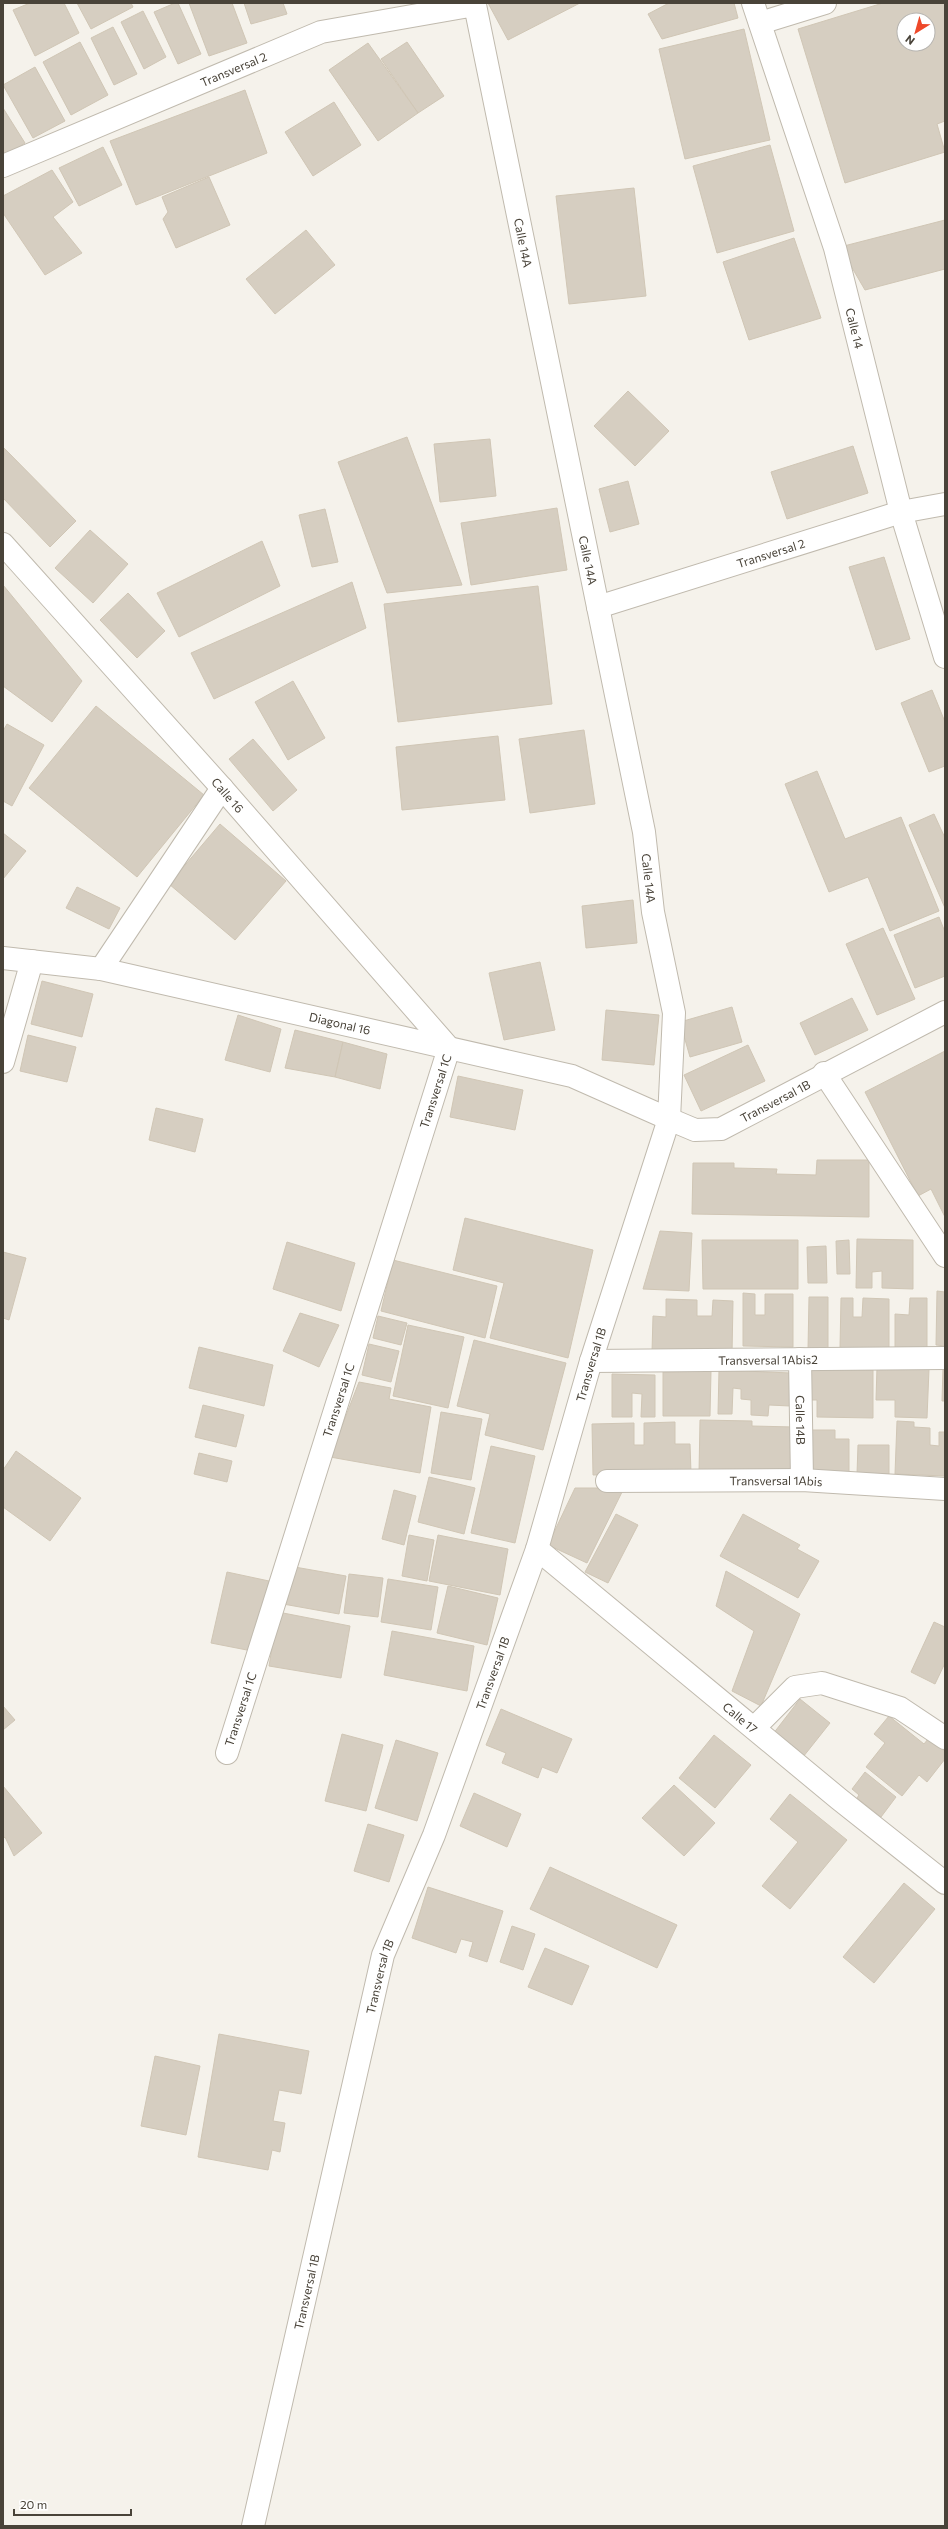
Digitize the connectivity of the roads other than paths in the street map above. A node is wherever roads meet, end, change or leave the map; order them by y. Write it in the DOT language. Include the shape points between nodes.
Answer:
graph roads {
  1 [pos="825,3"];
  2 [pos="474,5"];
  3 [pos="756,13"];
  4 [pos="3,166"];
  5 [pos="945,504"];
  6 [pos="901,512"];
  7 [pos="3,544"];
  8 [pos="598,608"];
  9 [pos="945,657"];
  10 [pos="222,788"];
  11 [pos="3,958"];
  12 [pos="32,961"];
  13 [pos="101,969"];
  14 [pos="945,1012"];
  15 [pos="449,1048"];
  16 [pos="3,1062"];
  17 [pos="824,1073"];
  18 [pos="669,1119"];
  19 [pos="945,1256"];
  20 [pos="945,1358"];
  21 [pos="800,1359"];
  22 [pos="591,1361"];
  23 [pos="802,1480"];
  24 [pos="607,1481"];
  25 [pos="945,1488"];
  26 [pos="537,1549"];
  27 [pos="754,1728"];
  28 [pos="945,1738"];
  29 [pos="227,1753"];
  30 [pos="945,1883"];
  31 [pos="253,2526"];
  1 -- 3 [label="street"];
  2 -- 4 [label="street, Transversal 2" via="321,32"];
  2 -- 8 [label="street, Calle 14A"];
  3 -- 6 [label="street, Calle 14" via="835,248"];
  5 -- 6 [label="street, Transversal 2"];
  6 -- 8 [label="street, Transversal 2"];
  6 -- 9 [label="street, Calle 14"];
  7 -- 10 [label="street, Calle 16"];
  8 -- 18 [label="street, Calle 14A" via="644,832 653,912 674,1013"];
  10 -- 13 [label="street"];
  10 -- 15 [label="street, Calle 16"];
  11 -- 12 [label="street, Diagonal 16"];
  12 -- 13 [label="street, Diagonal 16"];
  12 -- 16 [label="street"];
  13 -- 15 [label="street, Diagonal 16"];
  14 -- 17 [label="street, Transversal 1B"];
  15 -- 18 [label="street, Diagonal 16" via="572,1076"];
  15 -- 29 [label="street, Transversal 1C"];
  17 -- 18 [label="street, Transversal 1B" via="721,1129 695,1130"];
  17 -- 19 [label="street"];
  18 -- 22 [label="street, Transversal 1B"];
  20 -- 21 [label="street, Transversal 1Abis2"];
  21 -- 22 [label="street, Transversal 1Abis2"];
  21 -- 23 [label="street, Calle 14B"];
  22 -- 26 [label="street, Transversal 1B"];
  23 -- 24 [label="street, Transversal 1Abis"];
  23 -- 25 [label="street, Transversal 1Abis"];
  26 -- 27 [label="street, Calle 17"];
  26 -- 31 [label="street, Transversal 1B" via="434,1835 383,1955"];
  27 -- 28 [label="street" via="795,1687 822,1683 900,1708"];
  27 -- 30 [label="street, Calle 17"];
}
